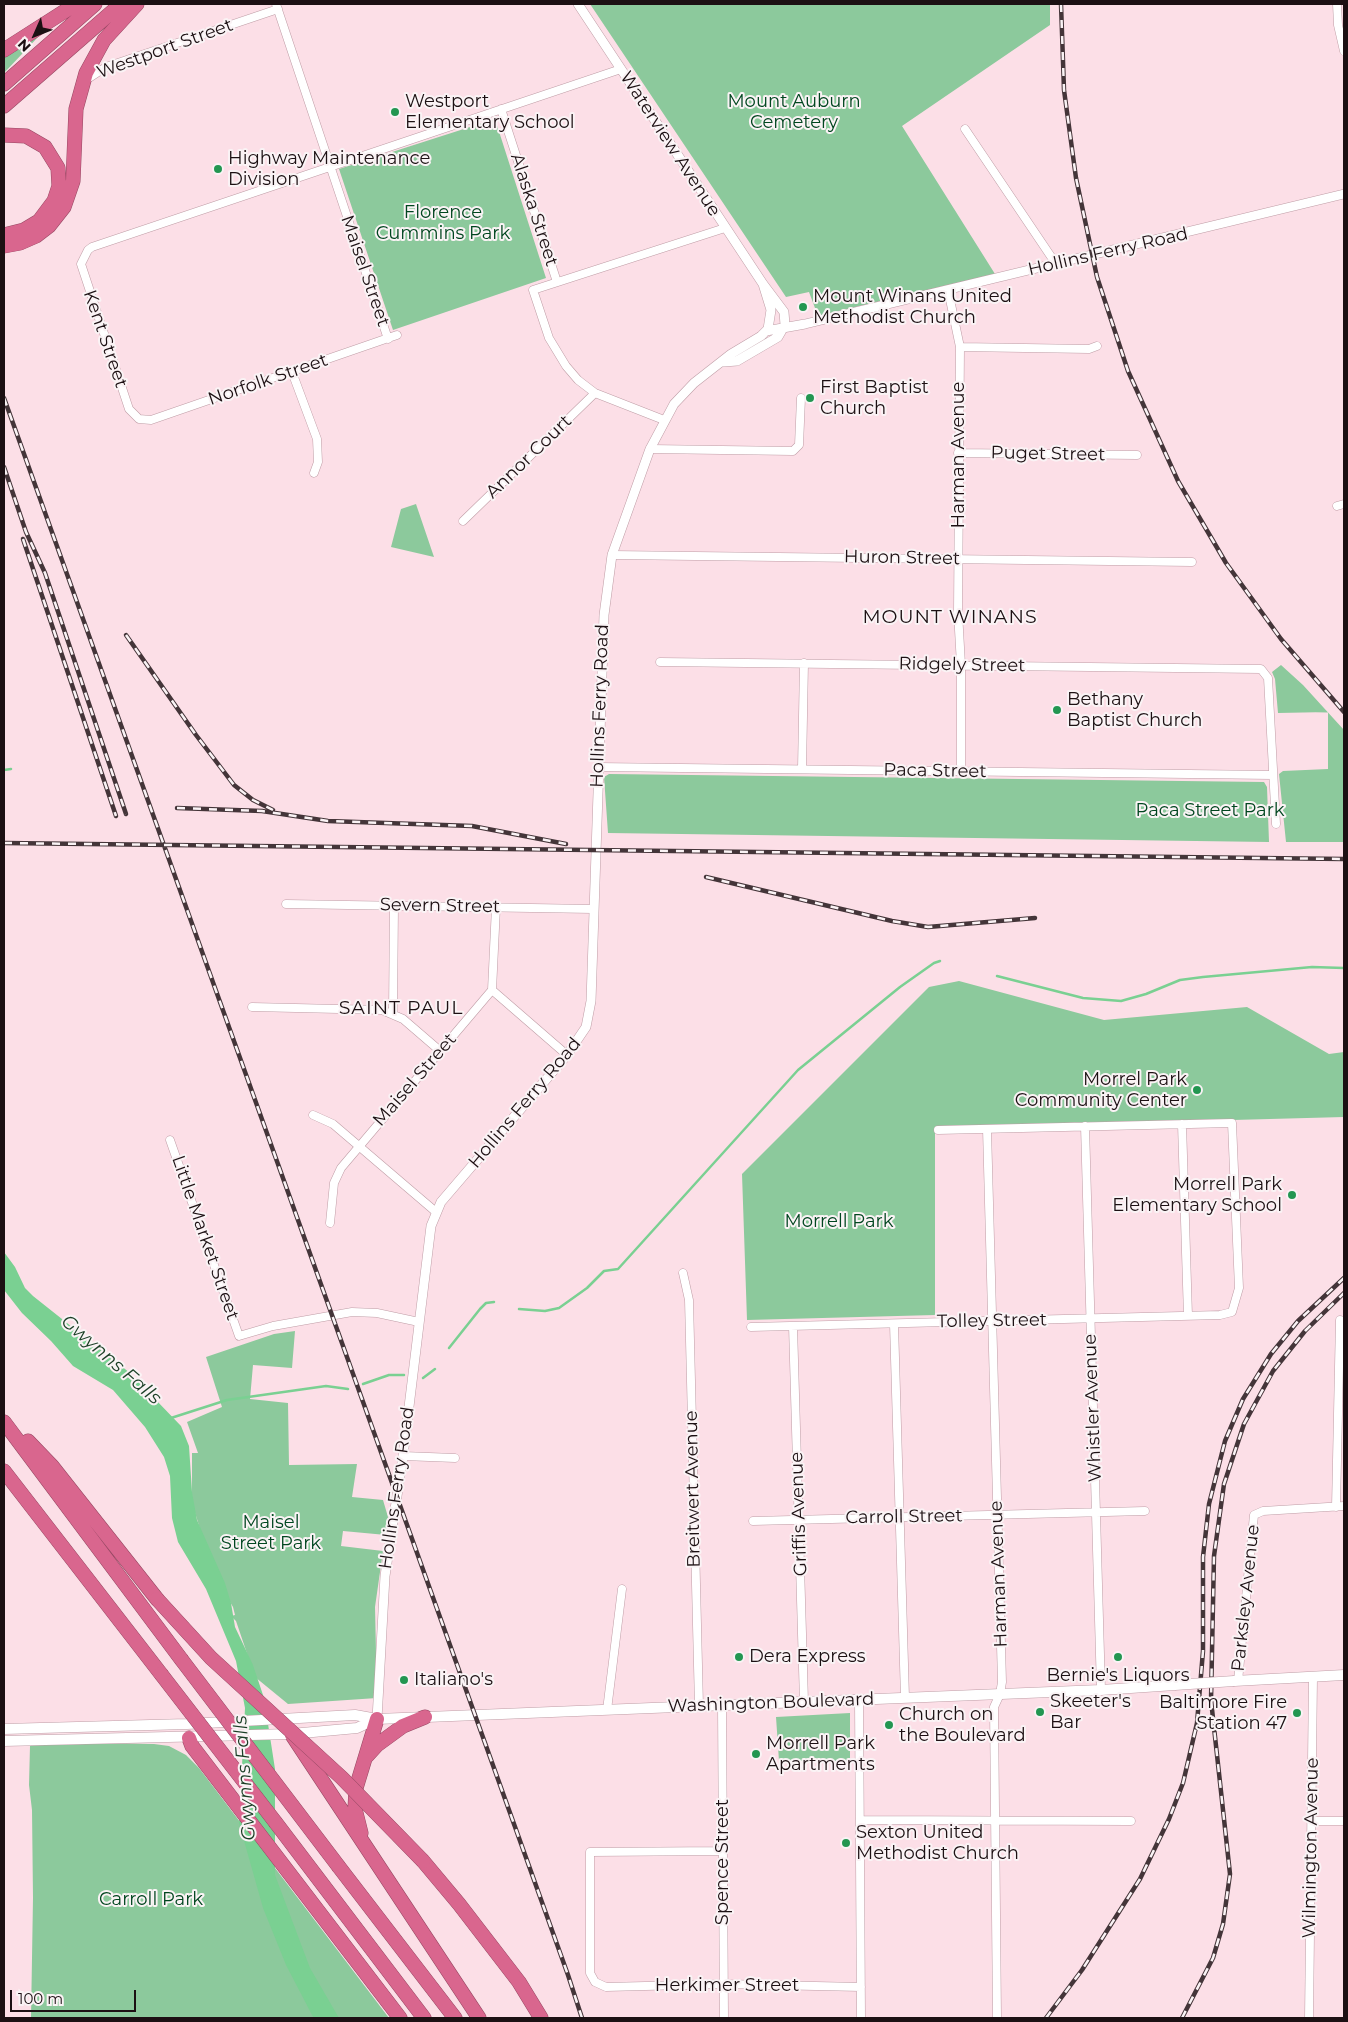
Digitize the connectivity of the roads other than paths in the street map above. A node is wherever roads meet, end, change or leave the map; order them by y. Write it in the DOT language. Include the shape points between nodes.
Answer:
graph roads {
  1 [pos="76,4"];
  2 [pos="95,4"];
  3 [pos="121,4"];
  4 [pos="137,4"];
  5 [pos="578,4"];
  6 [pos="1337,4"];
  7 [pos="277,6"];
  8 [pos="4,50"];
  9 [pos="1344,51"];
  10 [pos="621,69"];
  11 [pos="82,83"];
  12 [pos="4,84"];
  13 [pos="4,106"];
  14 [pos="501,109"];
  15 [pos="965,130"];
  16 [pos="4,136"];
  17 [pos="330,167"];
  18 [pos="1344,194"];
  19 [pos="725,228"];
  20 [pos="4,235"];
  21 [pos="4,246"];
  22 [pos="1056,264"];
  23 [pos="558,282"];
  24 [pos="762,284"];
  25 [pos="948,290"];
  26 [pos="767,328"];
  27 [pos="784,328"];
  28 [pos="397,335"];
  29 [pos="388,339"];
  30 [pos="1097,346"];
  31 [pos="960,347"];
  32 [pos="724,362"];
  33 [pos="292,372"];
  34 [pos="595,393"];
  35 [pos="801,398"];
  36 [pos="138,418"];
  37 [pos="664,420"];
  38 [pos="650,449"];
  39 [pos="958,453"];
  40 [pos="1137,455"];
  41 [pos="314,473"];
  42 [pos="463,521"];
  43 [pos="612,556"];
  44 [pos="958,559"];
  45 [pos="1192,562"];
  46 [pos="660,662"];
  47 [pos="804,663"];
  48 [pos="961,665"];
  49 [pos="597,766"];
  50 [pos="802,769"];
  51 [pos="961,771"];
  52 [pos="1273,775"];
  53 [pos="1276,824"];
  54 [pos="286,904"];
  55 [pos="394,905"];
  56 [pos="496,907"];
  57 [pos="593,908"];
  58 [pos="492,990"];
  59 [pos="252,1006"];
  60 [pos="393,1013"];
  61 [pos="439,1050"];
  62 [pos="567,1055"];
  63 [pos="313,1115"];
  64 [pos="1182,1124"];
  65 [pos="1085,1126"];
  66 [pos="987,1129"];
  67 [pos="938,1130"];
  68 [pos="170,1140"];
  69 [pos="359,1145"];
  70 [pos="436,1212"];
  71 [pos="330,1223"];
  72 [pos="683,1273"];
  73 [pos="1188,1316"];
  74 [pos="1090,1319"];
  75 [pos="1340,1320"];
  76 [pos="992,1321"];
  77 [pos="419,1322"];
  78 [pos="894,1324"];
  79 [pos="793,1326"];
  80 [pos="751,1327"];
  81 [pos="4,1417"];
  82 [pos="4,1422"];
  83 [pos="403,1456"];
  84 [pos="454,1458"];
  85 [pos="4,1471"];
  86 [pos="1344,1506"];
  87 [pos="1336,1507"];
  88 [pos="1145,1511"];
  89 [pos="1096,1512"];
  90 [pos="998,1515"];
  91 [pos="900,1517"];
  92 [pos="799,1520"];
  93 [pos="753,1521"];
  94 [pos="622,1588"];
  95 [pos="1344,1675"];
  96 [pos="1313,1677"];
  97 [pos="1236,1681"];
  98 [pos="1101,1690"];
  99 [pos="1000,1694"];
  100 [pos="905,1698"];
  101 [pos="859,1700"];
  102 [pos="804,1702"];
  103 [pos="722,1705"];
  104 [pos="699,1706"];
  105 [pos="607,1710"];
  106 [pos="424,1717"];
  107 [pos="377,1719"];
  108 [pos="278,1720"];
  109 [pos="4,1729"];
  110 [pos="188,1731"];
  111 [pos="287,1734"];
  112 [pos="4,1741"];
  113 [pos="363,1760"];
  114 [pos="860,1820"];
  115 [pos="996,1820"];
  116 [pos="1131,1821"];
  117 [pos="1311,1821"];
  118 [pos="1344,1821"];
  119 [pos="368,1850"];
  120 [pos="724,1851"];
  121 [pos="724,1984"];
  122 [pos="861,1986"];
  123 [pos="400,2018"];
  124 [pos="424,2018"];
  125 [pos="455,2018"];
  126 [pos="479,2018"];
  127 [pos="541,2018"];
  128 [pos="724,2018"];
  129 [pos="861,2018"];
  130 [pos="997,2018"];
  131 [pos="1309,2018"];
  1 -- 8 [label="highway"];
  2 -- 12 [label="highway"];
  3 -- 13 [label="highway"];
  4 -- 11 [label="highway" via="104,40"];
  5 -- 10 [label="street, Waterview Avenue"];
  6 -- 9 [label="street"];
  7 -- 11 [label="street, Westport Street" via="106,67"];
  7 -- 17 [label="street, Maisel Street"];
  10 -- 14 [label="street"];
  10 -- 19 [label="street, Waterview Avenue"];
  11 -- 21 [label="highway" via="76,109 73,181 68,199 42,231 20,243"];
  14 -- 17 [label="street"];
  14 -- 23 [label="street, Alaska Street"];
  15 -- 22 [label="street"];
  16 -- 20 [label="highway" via="26,136 39,143 55,160 59,176 54,201 44,215 24,230"];
  17 -- 29 [label="street, Maisel Street"];
  17 -- 36 [label="street, Kent Street" via="92,247 84,257 81,268 129,409"];
  18 -- 22 [label="street, Hollins Ferry Road"];
  19 -- 23 [label="street"];
  19 -- 24 [label="street, Waterview Avenue"];
  22 -- 25 [label="street, Hollins Ferry Road"];
  23 -- 34 [label="street" via="533,290 544,326 556,352 578,380"];
  24 -- 26 [label="street, Waterview Avenue" via="771,310"];
  24 -- 27 [label="street, Waterview Avenue" via="783,309 786,317"];
  25 -- 27 [label="street, Hollins Ferry Road"];
  25 -- 31 [label="street, Harman Avenue"];
  26 -- 27 [label="street, Hollins Ferry Road"];
  26 -- 32 [label="street, Hollins Ferry Road"];
  27 -- 32 [label="street, Hollins Ferry Road" via="771,342 737,361"];
  28 -- 29 [label="street, Norfolk Street"];
  29 -- 33 [label="street, Norfolk Street"];
  30 -- 31 [label="street" via="1089,349"];
  31 -- 39 [label="street, Harman Avenue"];
  32 -- 37 [label="street, Hollins Ferry Road" via="687,388"];
  33 -- 36 [label="street, Norfolk Street" via="151,420"];
  33 -- 41 [label="street" via="317,439 319,451"];
  34 -- 37 [label="street"];
  34 -- 42 [label="street, Annor Court"];
  35 -- 38 [label="street" via="797,449"];
  37 -- 38 [label="street, Hollins Ferry Road"];
  38 -- 43 [label="street, Hollins Ferry Road"];
  39 -- 40 [label="street, Puget Street"];
  39 -- 44 [label="street, Harman Avenue"];
  43 -- 44 [label="street, Huron Street"];
  43 -- 49 [label="street, Hollins Ferry Road" via="604,615"];
  44 -- 45 [label="street, Huron Street"];
  44 -- 48 [label="street, Harman Avenue"];
  46 -- 47 [label="street, Ridgely Street"];
  47 -- 48 [label="street, Ridgely Street"];
  47 -- 50 [label="street"];
  48 -- 51 [label="street, Harman Avenue"];
  48 -- 52 [label="street, Ridgely Street" via="1255,668 1264,671 1268,678"];
  49 -- 50 [label="street, Paca Street"];
  49 -- 57 [label="street, Hollins Ferry Road"];
  50 -- 51 [label="street, Paca Street"];
  51 -- 52 [label="street, Paca Street"];
  52 -- 53 [label="street"];
  54 -- 55 [label="street, Severn Street"];
  55 -- 56 [label="street, Severn Street"];
  55 -- 60 [label="street"];
  56 -- 57 [label="street, Severn Street"];
  56 -- 58 [label="street"];
  57 -- 62 [label="street, Hollins Ferry Road" via="589,1016 580,1038"];
  58 -- 61 [label="street, Maisel Street"];
  58 -- 62 [label="street"];
  59 -- 60 [label="street" via="371,1009"];
  60 -- 61 [label="street"];
  61 -- 69 [label="street, Maisel Street"];
  62 -- 70 [label="street, Hollins Ferry Road"];
  63 -- 69 [label="street" via="333,1124"];
  64 -- 65 [label="street"];
  64 -- 73 [label="street"];
  64 -- 73 [label="street, Tolley Street" via="1232,1123 1239,1288 1232,1312"];
  65 -- 66 [label="street"];
  65 -- 74 [label="street, Whistler Avenue"];
  66 -- 67 [label="street"];
  66 -- 76 [label="street, Harman Avenue"];
  68 -- 77 [label="street, Little Market Street" via="240,1336 273,1326 352,1312 377,1313"];
  69 -- 70 [label="street"];
  69 -- 71 [label="street, Maisel Street" via="337,1174"];
  70 -- 77 [label="street, Hollins Ferry Road" via="431,1226"];
  72 -- 104 [label="street, Breitwert Avenue" via="689,1300"];
  73 -- 74 [label="street, Tolley Street"];
  74 -- 76 [label="street, Tolley Street"];
  74 -- 89 [label="street, Whistler Avenue"];
  75 -- 87 [label="street"];
  76 -- 78 [label="street, Tolley Street"];
  76 -- 90 [label="street, Harman Avenue"];
  77 -- 83 [label="street, Hollins Ferry Road"];
  78 -- 79 [label="street, Tolley Street"];
  78 -- 91 [label="street"];
  79 -- 80 [label="street, Tolley Street"];
  79 -- 92 [label="street, Griffis Avenue"];
  81 -- 127 [label="highway, bridge" via="52,1466 157,1599 211,1658 342,1778 423,1861 519,1982"];
  82 -- 125 [label="highway, bridge"];
  83 -- 84 [label="street"];
  83 -- 107 [label="street, Hollins Ferry Road" via="385,1576"];
  85 -- 124 [label="highway, bridge"];
  86 -- 87 [label="street"];
  87 -- 97 [label="street, Parksley Avenue" via="1254,1514"];
  88 -- 89 [label="street, Carroll Street"];
  89 -- 90 [label="street, Carroll Street"];
  89 -- 98 [label="street, Whistler Avenue"];
  90 -- 91 [label="street, Carroll Street"];
  90 -- 99 [label="street, Harman Avenue" via="1002,1638"];
  91 -- 92 [label="street, Carroll Street"];
  91 -- 100 [label="street"];
  92 -- 93 [label="street, Carroll Street"];
  92 -- 102 [label="street, Griffis Avenue"];
  94 -- 105 [label="street"];
  95 -- 96 [label="main road, Washington Boulevard"];
  96 -- 97 [label="main road, Washington Boulevard"];
  96 -- 117 [label="street, Wilmington Avenue"];
  97 -- 98 [label="main road, Washington Boulevard, bridge"];
  98 -- 99 [label="main road, Washington Boulevard"];
  99 -- 100 [label="main road, Washington Boulevard"];
  99 -- 115 [label="street, Harman Avenue" via="994,1707"];
  100 -- 101 [label="main road, Washington Boulevard"];
  101 -- 102 [label="main road, Washington Boulevard"];
  101 -- 114 [label="street"];
  102 -- 103 [label="main road, Washington Boulevard"];
  103 -- 104 [label="main road, Washington Boulevard"];
  103 -- 120 [label="street, Spence Street"];
  104 -- 105 [label="main road, Washington Boulevard"];
  105 -- 106 [label="main road, Washington Boulevard"];
  106 -- 107 [label="main road, Washington Boulevard"];
  106 -- 113 [label="highway" via="388,1736"];
  107 -- 108 [label="main road, Washington Boulevard" via="355,1715"];
  107 -- 111 [label="main road, Washington Boulevard" via="356,1728"];
  107 -- 113 [label="highway"];
  108 -- 110 [label="main road, Washington Boulevard" via="226,1722"];
  108 -- 111 [label="highway"];
  109 -- 110 [label="main road, Washington Boulevard"];
  110 -- 111 [label="main road, Washington Boulevard" via="231,1737"];
  110 -- 112 [label="main road, Washington Boulevard"];
  110 -- 123 [label="highway" via="192,1746"];
  111 -- 119 [label="highway"];
  113 -- 119 [label="highway" via="355,1809"];
  114 -- 115 [label="street"];
  114 -- 122 [label="street"];
  115 -- 116 [label="street"];
  115 -- 130 [label="street, Harman Avenue"];
  117 -- 118 [label="street"];
  117 -- 131 [label="street, Wilmington Avenue"];
  119 -- 126 [label="highway"];
  120 -- 121 [label="street, Spence Street"];
  120 -- 121 [label="street, Herkimer Street" via="590,1852 590,1973 595,1982 606,1987"];
  121 -- 122 [label="street, Herkimer Street"];
  121 -- 128 [label="street, Spence Street"];
  122 -- 129 [label="street"];
}
